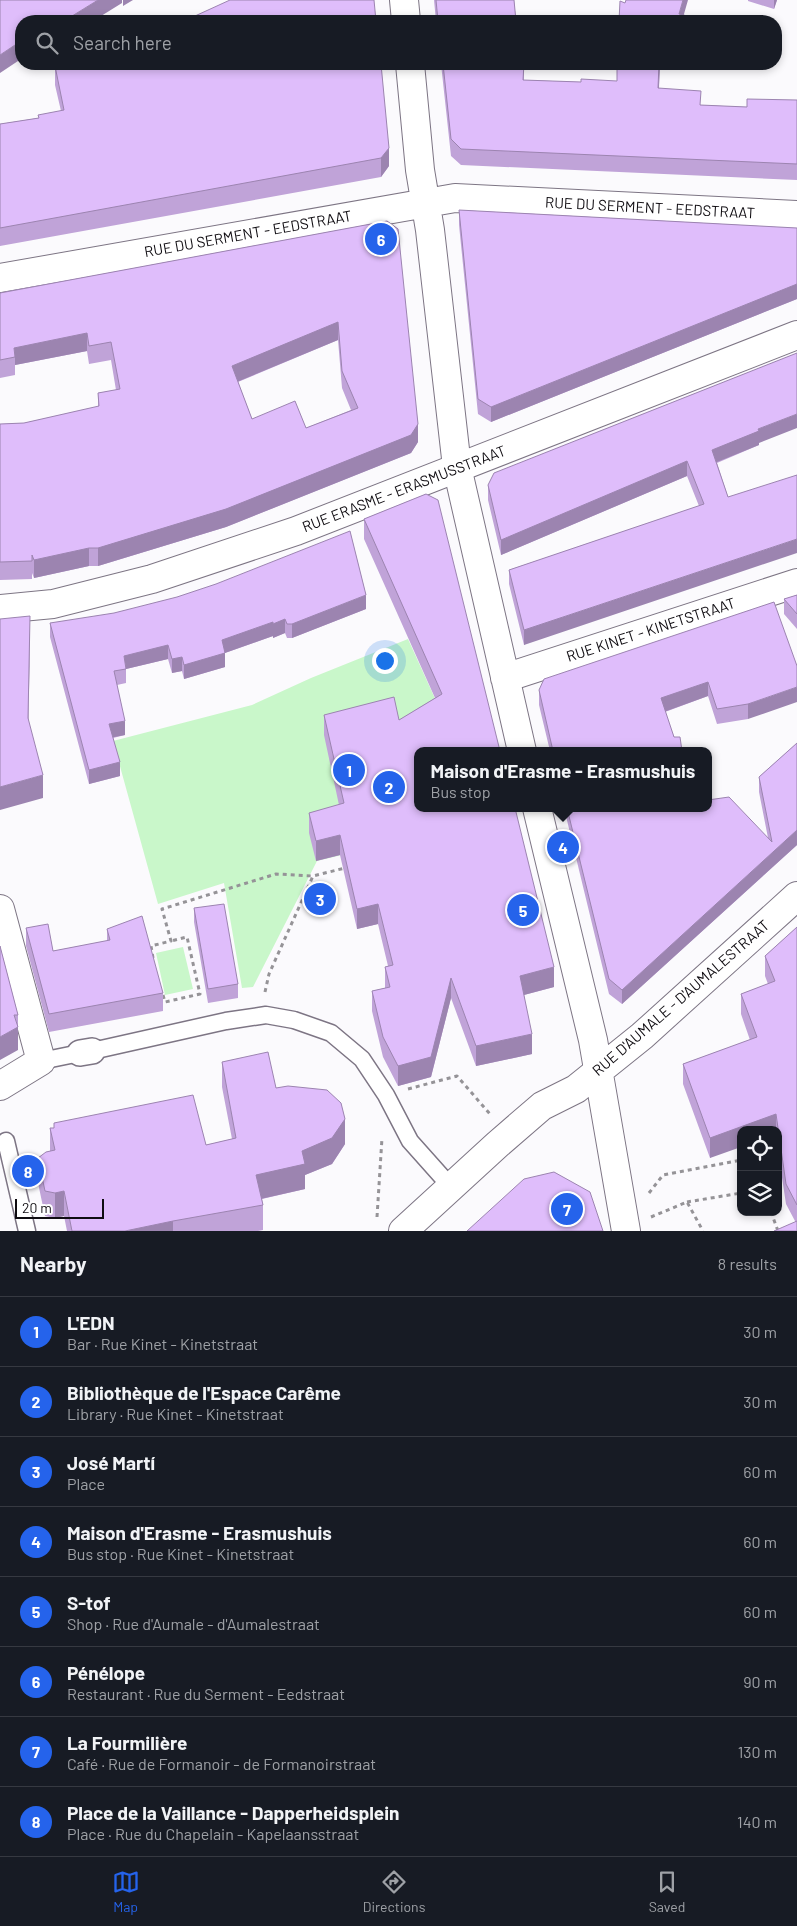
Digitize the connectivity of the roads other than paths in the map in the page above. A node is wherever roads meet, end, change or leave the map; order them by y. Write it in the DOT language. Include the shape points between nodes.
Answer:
graph roads {
  1 [pos="404,0"];
  2 [pos="405,15"];
  3 [pos="411,70"];
  4 [pos="425,203"];
  5 [pos="797,215"];
  6 [pos="0,278"];
  7 [pos="797,335"];
  8 [pos="457,467"];
  9 [pos="797,582"];
  10 [pos="0,609"];
  11 [pos="505,678"];
  12 [pos="521,747"];
  13 [pos="537,812"];
  14 [pos="797,896"];
  15 [pos="0,909"];
  16 [pos="41,1061"];
  17 [pos="598,1072"];
  18 [pos="0,1086"];
  19 [pos="6,1141"];
  20 [pos="451,1187"];
  21 [pos="625,1228"];
  22 [pos="27,1231"];
  23 [pos="403,1231"];
  1 -- 2 [label="street"];
  3 -- 4 [label="street"];
  4 -- 5 [label="street, RUE DU SERMENT - EEDSTRAAT" via="455,198"];
  4 -- 6 [label="street, RUE DU SERMENT - EEDSTRAAT"];
  4 -- 8 [label="street"];
  7 -- 8 [label="street, RUE ERASME - ERASMUSSTRAAT"];
  8 -- 10 [label="street, RUE ERASME - ERASMUSSTRAAT" via="296,531 152,579 53,604"];
  8 -- 11 [label="street"];
  9 -- 11 [label="street, RUE KINET - KINETSTRAAT"];
  11 -- 12 [label="street"];
  13 -- 17 [label="street"];
  14 -- 17 [label="street, RUE D'AUMALE - D'AUMALESTRAAT"];
  15 -- 16 [label="street"];
  16 -- 18 [label="street"];
  16 -- 20 [label="lane" via="226,1021 266,1015 294,1020 331,1033 362,1059 386,1095 410,1141"];
  17 -- 20 [label="street, RUE D'AUMALE - D'AUMALESTRAAT" via="576,1089 542,1106"];
  17 -- 21 [label="street"];
  19 -- 22 [label="lane"];
  20 -- 23 [label="street, RUE D'AUMALE - D'AUMALESTRAAT"];
}
